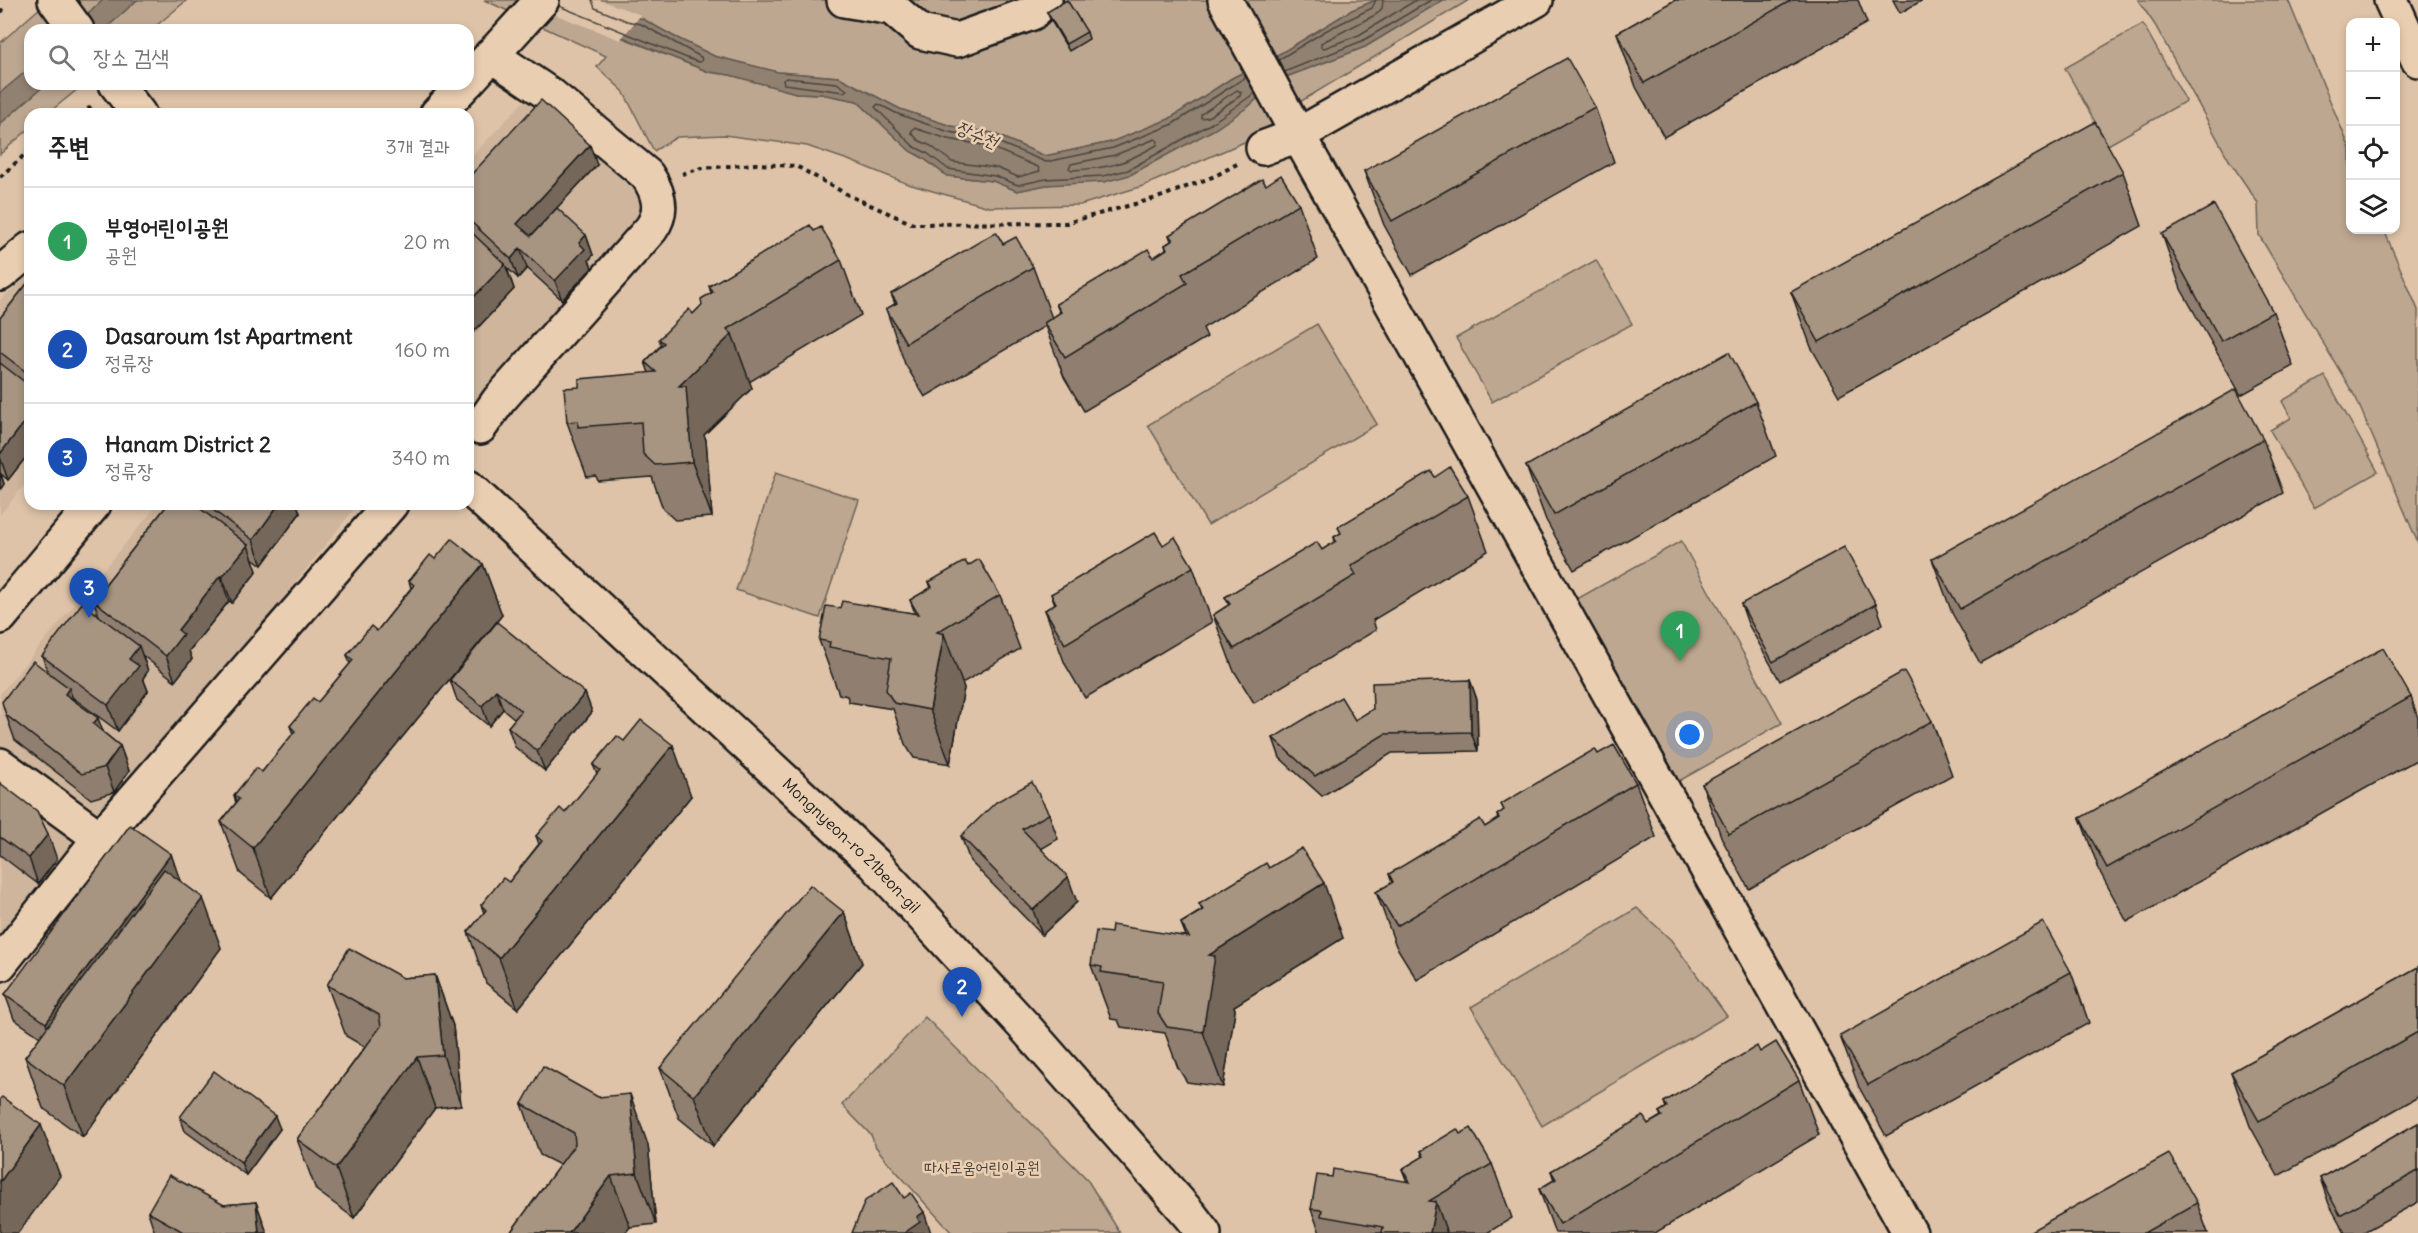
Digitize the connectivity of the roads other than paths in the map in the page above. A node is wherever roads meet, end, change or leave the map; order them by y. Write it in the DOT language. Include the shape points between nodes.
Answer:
graph roads {
  1 [pos="55,0"];
  2 [pos="542,0"];
  3 [pos="844,0"];
  4 [pos="1045,0"];
  5 [pos="1536,0"];
  6 [pos="2391,0"];
  7 [pos="1230,11"];
  8 [pos="73,24"];
  9 [pos="501,44"];
  10 [pos="2418,60"];
  11 [pos="474,74"];
  12 [pos="121,90"];
  13 [pos="459,90"];
  14 [pos="134,108"];
  15 [pos="443,108"];
  16 [pos="1295,130"];
  17 [pos="1263,148"];
  18 [pos="24,254"];
  19 [pos="0,274"];
  20 [pos="480,427"];
  21 [pos="474,493"];
  22 [pos="89,510"];
  23 [pos="386,510"];
  24 [pos="0,617"];
  25 [pos="0,765"];
  26 [pos="100,838"];
  27 [pos="0,964"];
  28 [pos="1204,1233"];
  29 [pos="1910,1233"];
  1 -- 8 [label="street"];
  2 -- 9 [label="street"];
  3 -- 4 [label="street" via="892,8 920,32 957,40 1032,13"];
  5 -- 16 [label="street"];
  6 -- 10 [label="street"];
  7 -- 16 [label="street"];
  9 -- 11 [label="street"];
  9 -- 20 [label="street" via="552,96 647,175 660,206 651,229 499,400"];
  12 -- 14 [label="street"];
  13 -- 15 [label="street"];
  16 -- 17 [label="street"];
  16 -- 29 [label="street"];
  18 -- 19 [label="street"];
  21 -- 28 [label="street, Mongnyeon-ro 21beon-gil" via="874,863 1024,1026"];
  22 -- 24 [label="street"];
  23 -- 26 [label="street"];
  25 -- 26 [label="street"];
  26 -- 27 [label="street"];
}
